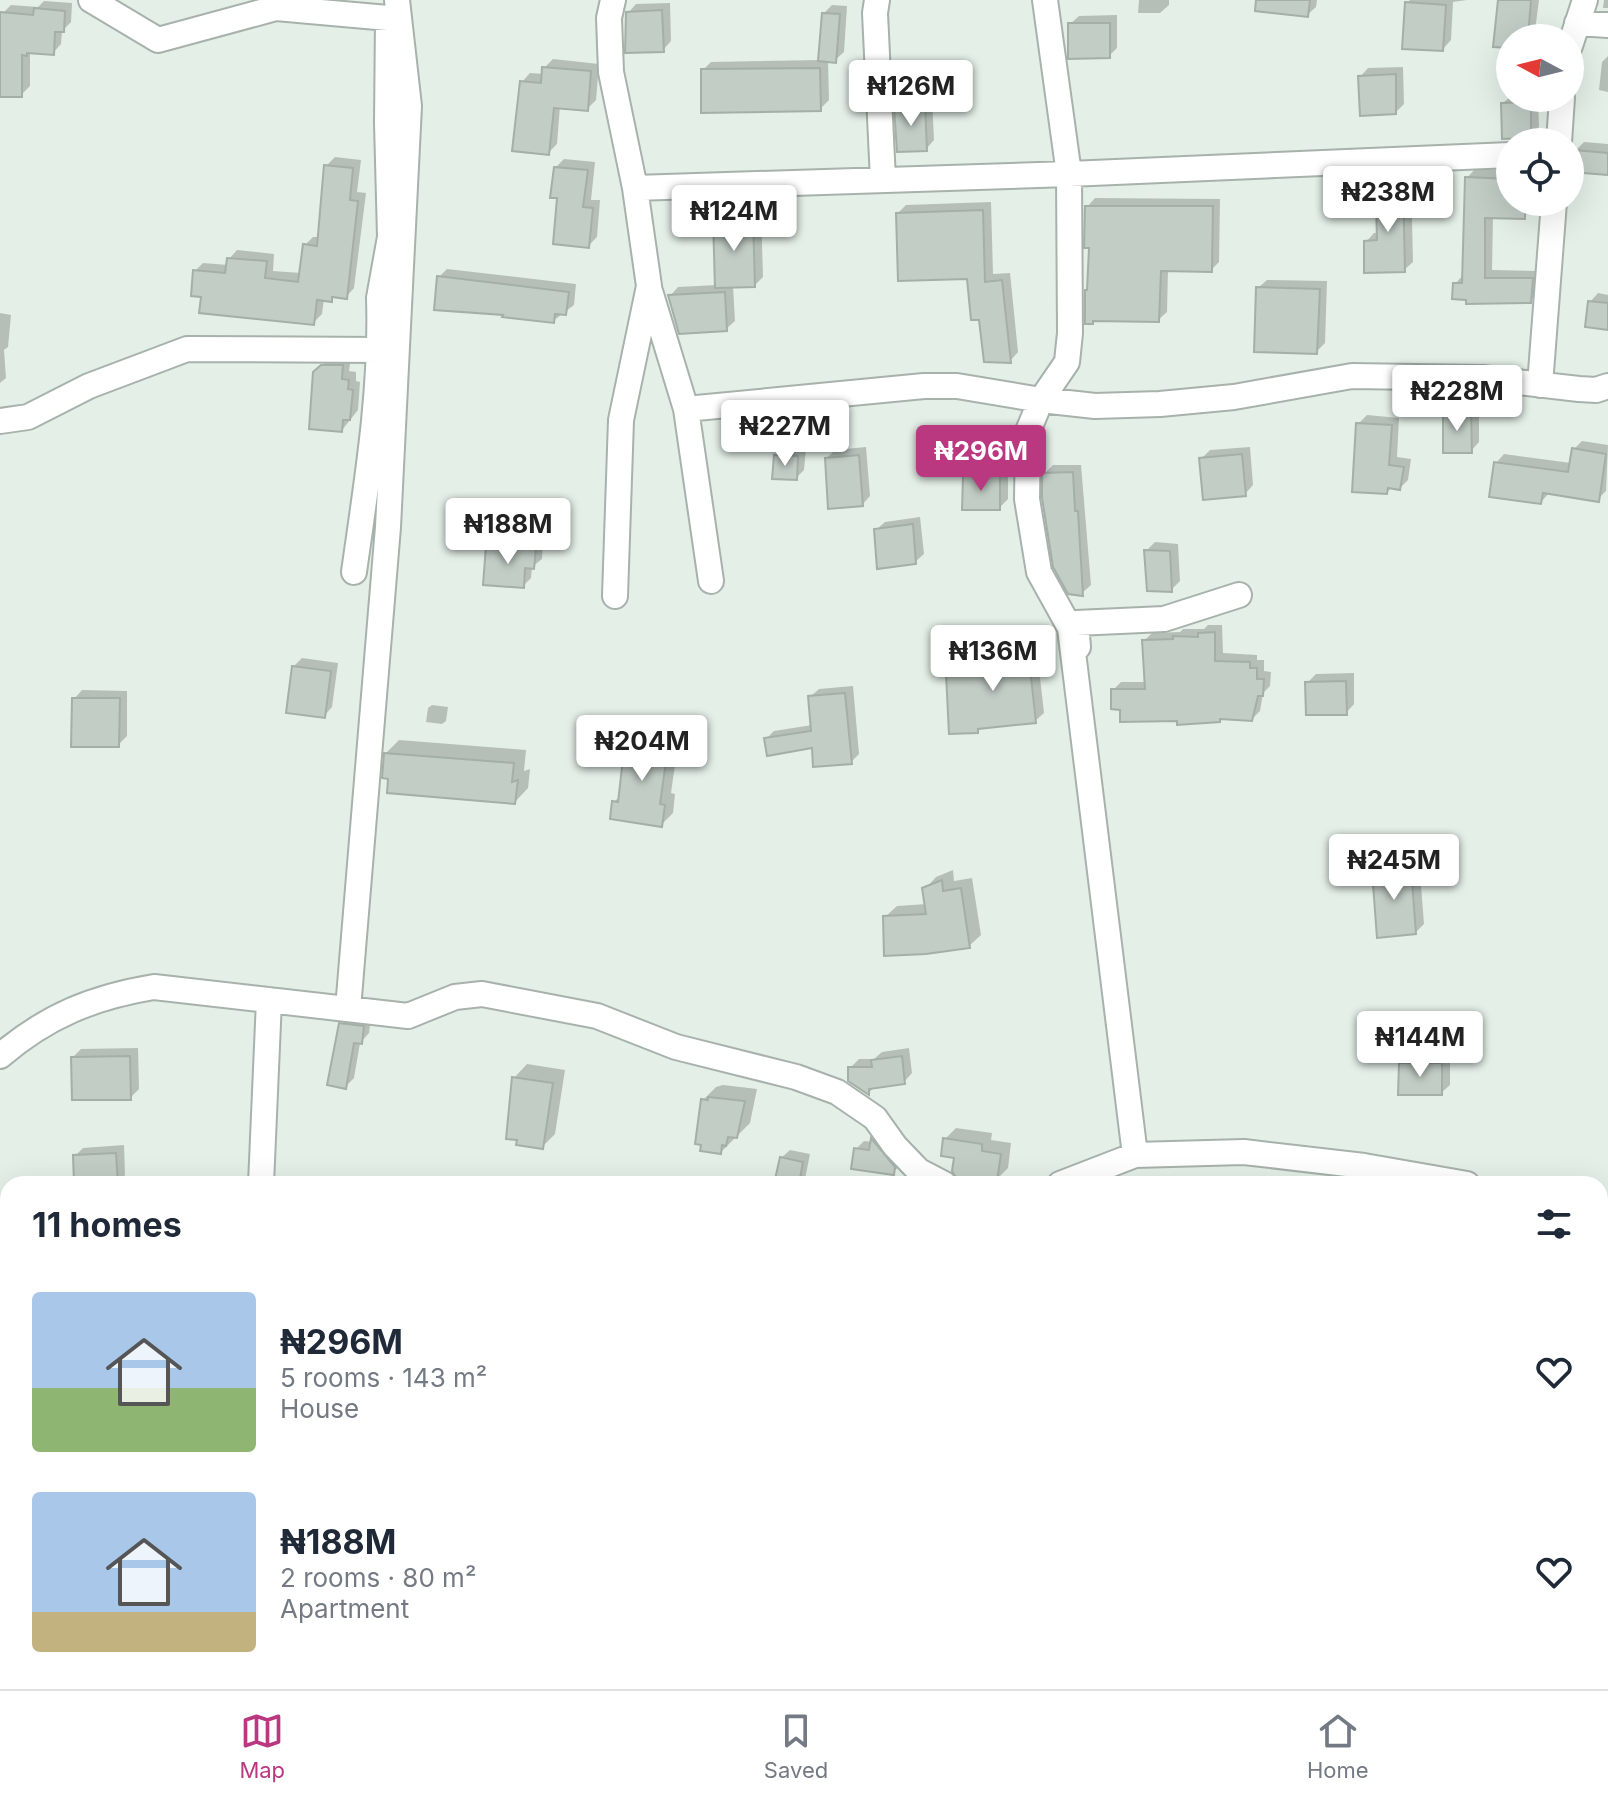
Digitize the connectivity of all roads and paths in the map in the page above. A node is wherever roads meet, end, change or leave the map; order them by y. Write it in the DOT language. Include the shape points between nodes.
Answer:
graph roads {
  1 [pos="91,0"];
  2 [pos="397,0"];
  3 [pos="613,0"];
  4 [pos="877,0"];
  5 [pos="1045,0"];
  6 [pos="1585,0"];
  7 [pos="1577,24"];
  8 [pos="1608,25"];
  9 [pos="1584,32"];
  10 [pos="1496,156"];
  11 [pos="1069,174"];
  12 [pos="883,180"];
  13 [pos="635,188"];
  14 [pos="1553,216"];
  15 [pos="649,286"];
  16 [pos="389,342"];
  17 [pos="1540,385"];
  18 [pos="1608,386"];
  19 [pos="1041,400"];
  20 [pos="686,409"];
  21 [pos="0,421"];
  22 [pos="354,572"];
  23 [pos="711,581"];
  24 [pos="1239,595"];
  25 [pos="615,596"];
  26 [pos="1081,717"];
  27 [pos="269,1000"];
  28 [pos="348,1009"];
  29 [pos="0,1056"];
  30 [pos="1135,1155"];
  31 [pos="261,1176"];
  32 [pos="929,1176"];
  33 [pos="1081,1176"];
  34 [pos="1421,1176"];
  1 -- 16 [label="street" via="158,40 276,8 388,18 390,237 379,298"];
  2 -- 16 [label="street" via="409,106"];
  3 -- 13 [label="street" via="611,72"];
  4 -- 12 [label="street"];
  5 -- 11 [label="street"];
  6 -- 7 [label="street"];
  8 -- 9 [label="street"];
  10 -- 11 [label="street"];
  11 -- 12 [label="street"];
  11 -- 19 [label="street" via="1067,362"];
  12 -- 13 [label="street"];
  13 -- 15 [label="street"];
  14 -- 17 [label="street"];
  15 -- 20 [label="street"];
  15 -- 25 [label="street" via="621,420"];
  16 -- 21 [label="street" via="187,349 89,386 28,417"];
  16 -- 22 [label="street"];
  16 -- 28 [label="street" via="388,527"];
  17 -- 18 [label="street" via="1596,390"];
  17 -- 19 [label="street" via="1482,378 1352,376 1160,404 1095,406"];
  19 -- 20 [label="street" via="924,386"];
  19 -- 26 [label="street" via="1028,431 1027,499 1039,572 1070,628"];
  20 -- 23 [label="street"];
  24 -- 26 [label="street" via="1164,619 1076,623"];
  26 -- 30 [label="street"];
  27 -- 28 [label="street"];
  27 -- 29 [label="street" via="154,987 112,994 27,1033"];
  27 -- 31 [label="street"];
  28 -- 32 [label="street" via="408,1016 455,997 482,994 597,1016 676,1047 837,1092 875,1118 895,1146"];
  30 -- 33 [label="street"];
  30 -- 34 [label="street" via="1244,1152"];
}
